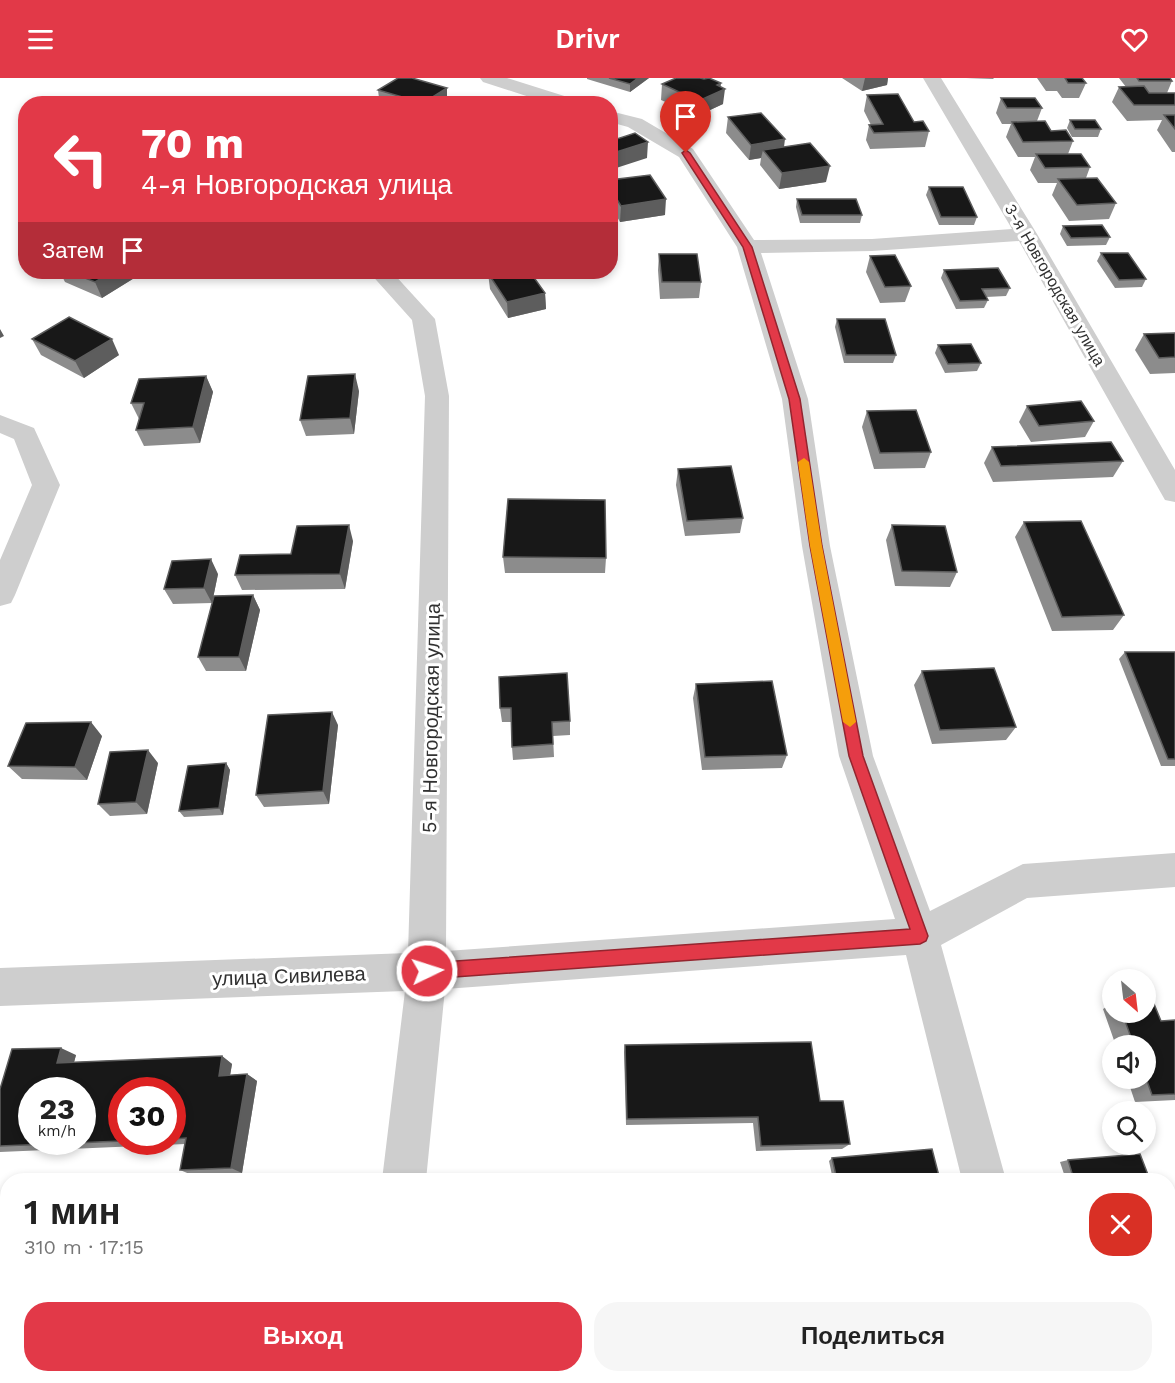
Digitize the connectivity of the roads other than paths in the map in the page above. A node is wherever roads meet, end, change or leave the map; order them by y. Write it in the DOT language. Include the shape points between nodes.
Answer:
graph roads {
  1 [pos="489,78"];
  2 [pos="932,78"];
  3 [pos="546,96"];
  4 [pos="618,118"];
  5 [pos="1026,234"];
  6 [pos="748,247"];
  7 [pos="386,279"];
  8 [pos="0,423"];
  9 [pos="1175,493"];
  10 [pos="0,595"];
  11 [pos="1175,870"];
  12 [pos="920,936"];
  13 [pos="427,971"];
  14 [pos="0,987"];
  15 [pos="405,1173"];
  16 [pos="982,1173"];
  1 -- 3 [label="street"];
  2 -- 5 [label="street, 3-я Новгородская улица"];
  4 -- 6 [label="street" via="635,123 686,153"];
  5 -- 6 [label="street"];
  5 -- 9 [label="street, 3-я Новгородская улица"];
  6 -- 12 [label="street" via="795,399 816,546 856,756"];
  7 -- 13 [label="street, 5-я Новгородская улица" via="423,319 437,396"];
  8 -- 10 [label="street" via="25,434 46,485"];
  11 -- 12 [label="street, улица Сивилева" via="1023,881"];
  12 -- 13 [label="street, улица Сивилева"];
  12 -- 16 [label="street"];
  13 -- 14 [label="street, улица Сивилева"];
  13 -- 15 [label="street, 5-я Новгородская улица"];
}
